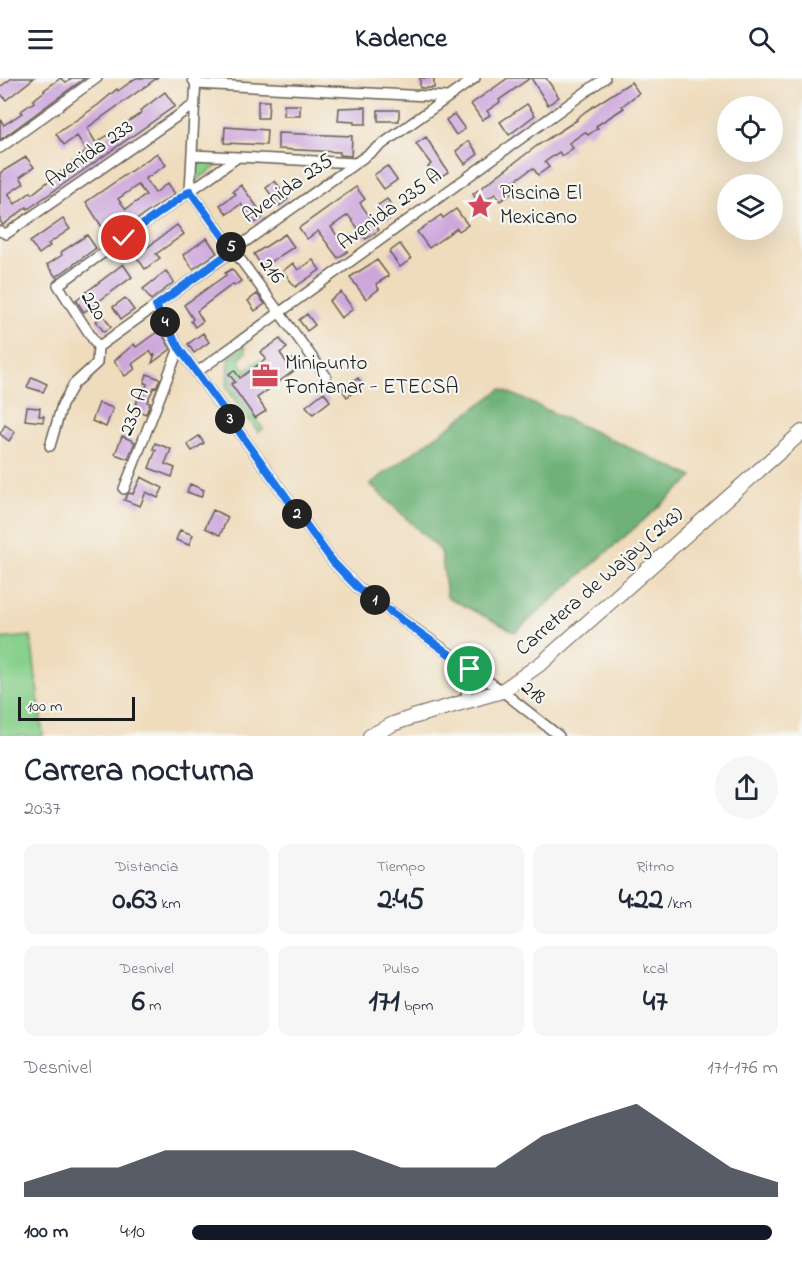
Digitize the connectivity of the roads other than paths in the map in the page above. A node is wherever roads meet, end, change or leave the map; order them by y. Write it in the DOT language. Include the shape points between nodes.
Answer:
graph roads {
  1 [pos="97,78"];
  2 [pos="475,78"];
  3 [pos="604,78"];
  4 [pos="194,80"];
  5 [pos="447,97"];
  6 [pos="195,104"];
  7 [pos="0,148"];
  8 [pos="192,155"];
  9 [pos="238,156"];
  10 [pos="356,163"];
  11 [pos="190,191"];
  12 [pos="3,232"];
  13 [pos="233,250"];
  14 [pos="156,306"];
  15 [pos="279,312"];
  16 [pos="98,347"];
  17 [pos="179,348"];
  18 [pos="197,372"];
  19 [pos="327,376"];
  20 [pos="802,432"];
  21 [pos="50,446"];
  22 [pos="124,489"];
  23 [pos="470,669"];
  24 [pos="502,691"];
  25 [pos="465,702"];
  26 [pos="370,736"];
  27 [pos="559,736"];
  1 -- 7 [label="street"];
  2 -- 5 [label="street, Avenida 235"];
  3 -- 15 [label="street, Avenida 235 A"];
  4 -- 5 [label="street"];
  4 -- 6 [label="street"];
  5 -- 10 [label="street, Avenida 235"];
  6 -- 8 [label="street"];
  6 -- 12 [label="street, Avenida 233"];
  8 -- 9 [label="street"];
  8 -- 11 [label="street"];
  9 -- 10 [label="street"];
  9 -- 11 [label="street"];
  10 -- 13 [label="street, Avenida 235"];
  11 -- 13 [label="street, 216"];
  11 -- 16 [label="street, 220" via="58,285"];
  13 -- 14 [label="street, Avenida 235"];
  13 -- 15 [label="street, 216"];
  14 -- 16 [label="street, Avenida 235"];
  14 -- 17 [label="street, 218"];
  15 -- 18 [label="street, Avenida 235 A"];
  15 -- 19 [label="street, 216"];
  16 -- 21 [label="street" via="97,363 74,384 62,405"];
  17 -- 18 [label="street, 218"];
  17 -- 22 [label="street, 235 A"];
  18 -- 23 [label="street, 218" via="333,562 359,589"];
  20 -- 24 [label="main road, Carretera de Wajay (243)" via="543,662"];
  23 -- 24 [label="street, 218"];
  23 -- 25 [label="street"];
  24 -- 25 [label="main road, Carretera de Wajay (243)"];
  24 -- 27 [label="street, 218"];
  25 -- 26 [label="main road, Carretera de Wajay (243)" via="393,724"];
}
